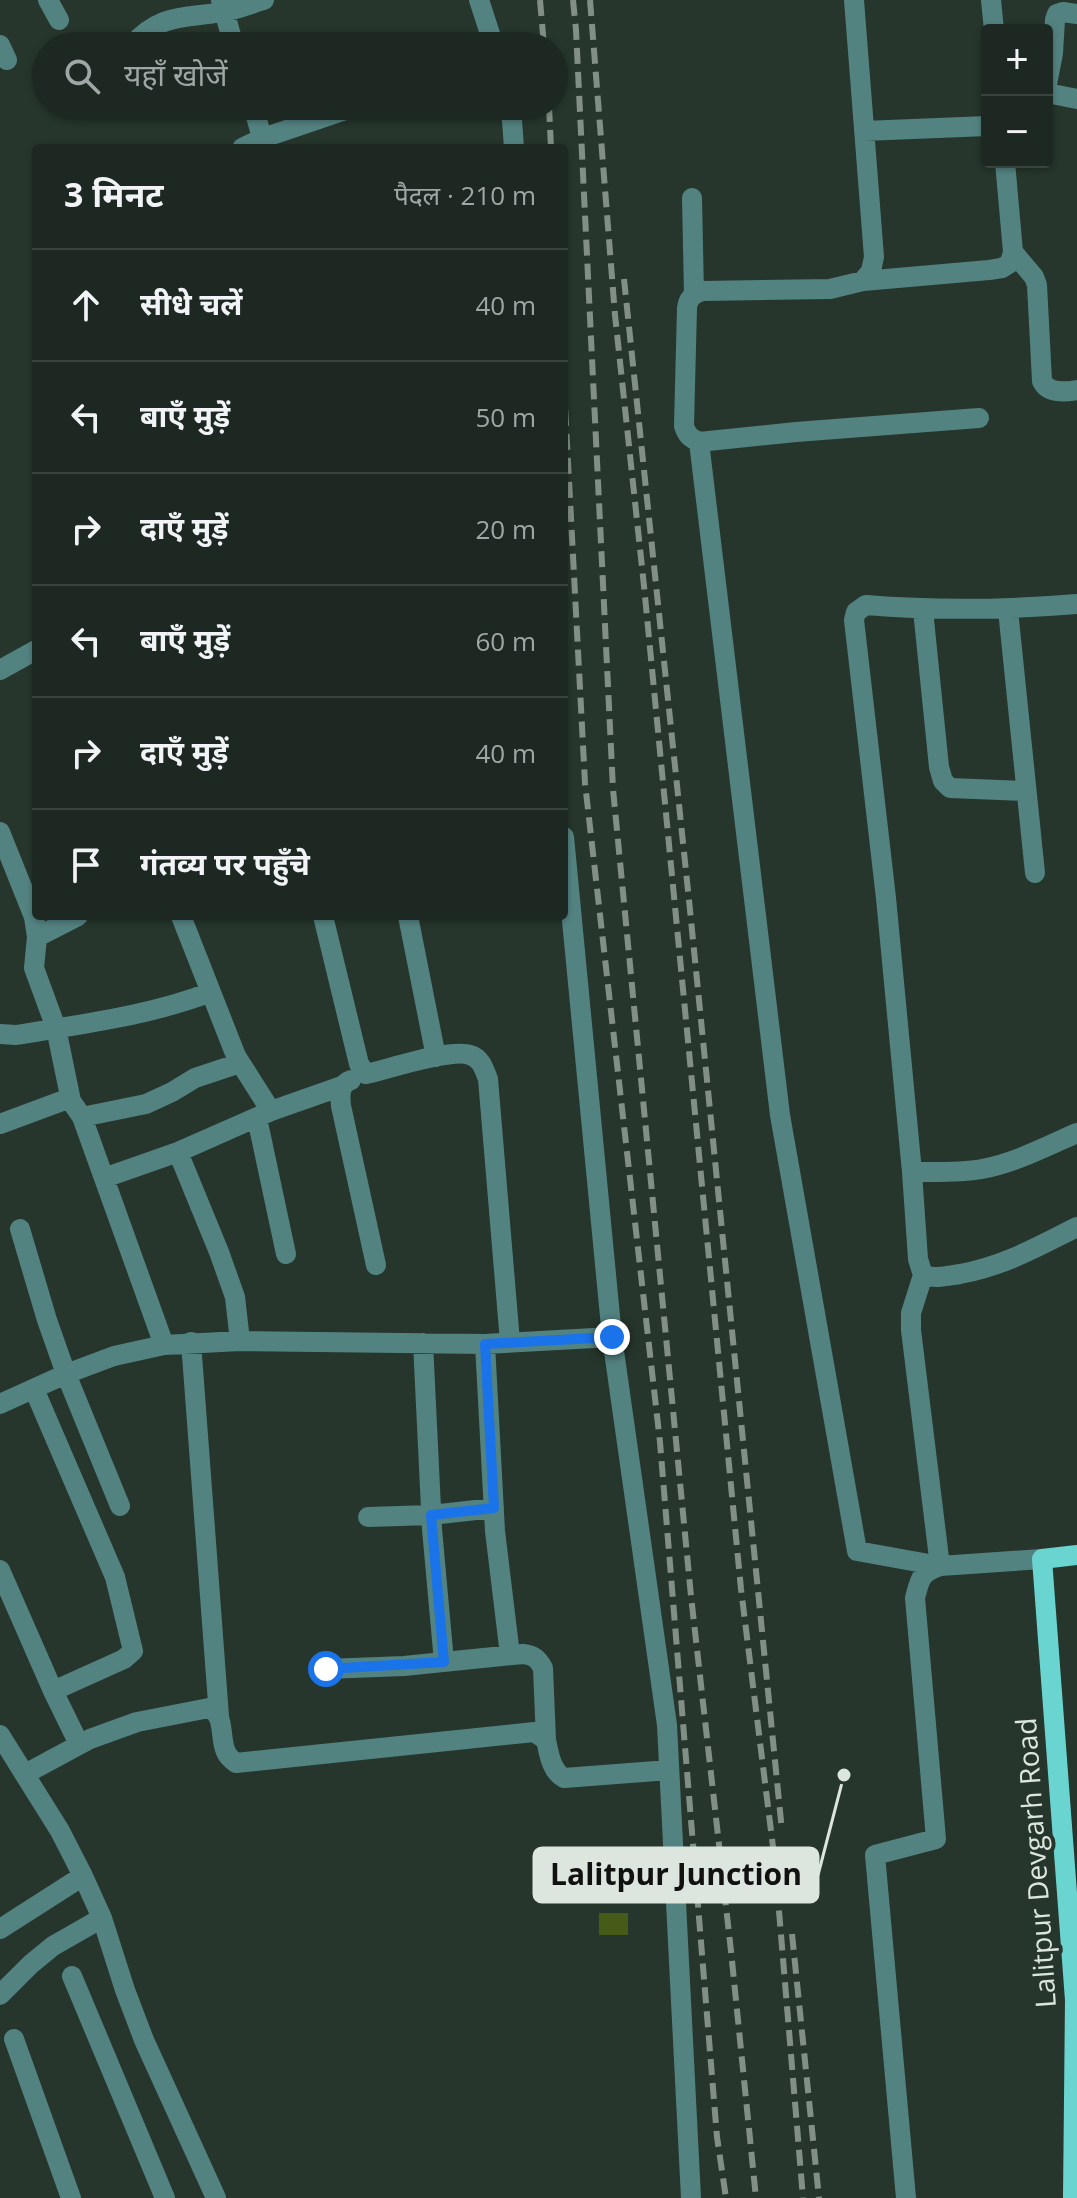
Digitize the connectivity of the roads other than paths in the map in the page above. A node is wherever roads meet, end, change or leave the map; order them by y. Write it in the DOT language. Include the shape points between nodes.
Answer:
graph roads {
  1 [pos="48,0"];
  2 [pos="264,0"];
  3 [pos="479,0"];
  4 [pos="854,0"];
  5 [pos="991,0"];
  6 [pos="222,6"];
  7 [pos="1077,14"];
  8 [pos="59,20"];
  9 [pos="993,24"];
  10 [pos="146,32"];
  11 [pos="230,32"];
  12 [pos="489,32"];
  13 [pos="1053,53"];
  14 [pos="1053,94"];
  15 [pos="1077,99"];
  16 [pos="257,120"];
  17 [pos="322,120"];
  18 [pos="512,120"];
  19 [pos="981,126"];
  20 [pos="864,131"];
  21 [pos="264,143"];
  22 [pos="514,144"];
  23 [pos="1006,168"];
  24 [pos="692,198"];
  25 [pos="1013,252"];
  26 [pos="863,281"];
  27 [pos="694,294"];
  28 [pos="1077,390"];
  29 [pos="979,418"];
  30 [pos="699,442"];
  31 [pos="1077,604"];
  32 [pos="923,610"];
  33 [pos="1008,610"];
  34 [pos="32,652"];
  35 [pos="0,670"];
  36 [pos="1026,791"];
  37 [pos="0,832"];
  38 [pos="1035,873"];
  39 [pos="568,879"];
  40 [pos="32,912"];
  41 [pos="34,920"];
  42 [pos="70,920"];
  43 [pos="183,920"];
  44 [pos="324,920"];
  45 [pos="409,920"];
  46 [pos="37,937"];
  47 [pos="211,992"];
  48 [pos="56,1028"];
  49 [pos="0,1034"];
  50 [pos="436,1057"];
  51 [pos="240,1063"];
  52 [pos="366,1074"];
  53 [pos="342,1086"];
  54 [pos="77,1109"];
  55 [pos="264,1115"];
  56 [pos="0,1124"];
  57 [pos="1077,1133"];
  58 [pos="178,1152"];
  59 [pos="912,1172"];
  60 [pos="104,1178"];
  61 [pos="1077,1227"];
  62 [pos="20,1229"];
  63 [pos="286,1254"];
  64 [pos="376,1265"];
  65 [pos="923,1275"];
  66 [pos="612,1337"];
  67 [pos="240,1341"];
  68 [pos="191,1342"];
  69 [pos="510,1342"];
  70 [pos="423,1343"];
  71 [pos="485,1344"];
  72 [pos="164,1345"];
  73 [pos="66,1374"];
  74 [pos="34,1389"];
  75 [pos="0,1404"];
  76 [pos="120,1506"];
  77 [pos="494,1508"];
  78 [pos="431,1515"];
  79 [pos="368,1517"];
  80 [pos="1077,1555"];
  81 [pos="1042,1559"];
  82 [pos="940,1566"];
  83 [pos="0,1570"];
  84 [pos="510,1655"];
  85 [pos="444,1662"];
  86 [pos="326,1669"];
  87 [pos="53,1691"];
  88 [pos="219,1716"];
  89 [pos="0,1735"];
  90 [pos="546,1740"];
  91 [pos="79,1744"];
  92 [pos="669,1770"];
  93 [pos="25,1774"];
  94 [pos="83,1876"];
  95 [pos="102,1918"];
  96 [pos="1073,1927"];
  97 [pos="0,1929"];
  98 [pos="72,1976"];
  99 [pos="0,1995"];
  100 [pos="14,2039"];
  101 [pos="1075,2146"];
  102 [pos="71,2198"];
  103 [pos="165,2198"];
  104 [pos="216,2198"];
  105 [pos="691,2198"];
  106 [pos="906,2198"];
  107 [pos="1073,2198"];
  1 -- 8 [label="street"];
  2 -- 6 [label="street"];
  3 -- 12 [label="street"];
  4 -- 20 [label="street"];
  5 -- 9 [label="street"];
  6 -- 10 [label="street" via="164,21"];
  6 -- 11 [label="street"];
  7 -- 13 [label="street" via="1057,14"];
  14 -- 15 [label="street"];
  16 -- 21 [label="street"];
  17 -- 21 [label="street"];
  18 -- 22 [label="street"];
  19 -- 20 [label="street"];
  20 -- 26 [label="street" via="874,257"];
  23 -- 25 [label="street"];
  24 -- 27 [label="street"];
  25 -- 26 [label="street" via="1002,268"];
  25 -- 28 [label="street" via="1037,285 1044,387"];
  26 -- 27 [label="street" via="830,289"];
  27 -- 30 [label="street" via="687,308 684,426"];
  29 -- 30 [label="street"];
  30 -- 82 [label="street" via="780,1115 857,1551"];
  31 -- 33 [label="street"];
  32 -- 33 [label="street"];
  32 -- 36 [label="street" via="943,781 950,788"];
  32 -- 59 [label="street" via="866,605 854,620"];
  33 -- 36 [label="street"];
  34 -- 35 [label="street"];
  36 -- 38 [label="street"];
  37 -- 40 [label="street"];
  39 -- 66 [label="street"];
  41 -- 46 [label="street"];
  42 -- 46 [label="street"];
  43 -- 47 [label="street"];
  44 -- 52 [label="street" via="359,1064"];
  45 -- 50 [label="street"];
  46 -- 48 [label="street" via="34,968"];
  47 -- 48 [label="street" via="140,1013"];
  47 -- 51 [label="street"];
  48 -- 49 [label="street"];
  48 -- 54 [label="street"];
  50 -- 52 [label="street"];
  50 -- 69 [label="street" via="473,1055 488,1079"];
  51 -- 54 [label="street" via="195,1078 146,1104"];
  51 -- 55 [label="street"];
  52 -- 53 [label="street"];
  53 -- 55 [label="street"];
  53 -- 64 [label="street" via="341,1106"];
  54 -- 56 [label="street" via="62,1101"];
  54 -- 60 [label="street"];
  55 -- 58 [label="street"];
  55 -- 63 [label="street"];
  57 -- 59 [label="street" via="986,1168"];
  58 -- 60 [label="street"];
  58 -- 67 [label="street" via="235,1297"];
  59 -- 65 [label="street"];
  60 -- 72 [label="street"];
  61 -- 65 [label="street" via="985,1269 935,1278"];
  62 -- 73 [label="street"];
  65 -- 82 [label="street" via="911,1330"];
  66 -- 69 [label="street"];
  66 -- 92 [label="street"];
  67 -- 68 [label="street"];
  67 -- 70 [label="street"];
  68 -- 72 [label="street"];
  68 -- 88 [label="street"];
  69 -- 71 [label="street"];
  70 -- 71 [label="street"];
  70 -- 78 [label="street"];
  71 -- 77 [label="street"];
  72 -- 73 [label="street"];
  73 -- 74 [label="street"];
  73 -- 76 [label="street"];
  74 -- 75 [label="street"];
  74 -- 87 [label="street" via="115,1577 133,1651"];
  77 -- 78 [label="street"];
  77 -- 84 [label="street"];
  78 -- 79 [label="street"];
  78 -- 85 [label="street"];
  80 -- 81 [label="main road"];
  81 -- 82 [label="street"];
  81 -- 96 [label="main road, Lalitpur Devgarh Road"];
  82 -- 106 [label="street" via="920,1579 915,1598 936,1839 875,1855"];
  83 -- 87 [label="street"];
  84 -- 85 [label="street"];
  84 -- 90 [label="street" via="532,1655 543,1668"];
  85 -- 86 [label="street"];
  87 -- 91 [label="street"];
  88 -- 90 [label="street" via="227,1755 236,1763 534,1732"];
  88 -- 91 [label="street" via="209,1708 198,1709 137,1722"];
  89 -- 93 [label="street"];
  90 -- 92 [label="street" via="553,1766 564,1778"];
  91 -- 93 [label="street"];
  92 -- 105 [label="street"];
  93 -- 94 [label="street"];
  94 -- 95 [label="street"];
  94 -- 97 [label="street"];
  95 -- 99 [label="street" via="53,1946"];
  95 -- 104 [label="street" via="144,2040"];
  96 -- 101 [label="main road, Lalitpur Devgarh Road"];
  98 -- 103 [label="street"];
  100 -- 102 [label="street"];
  101 -- 107 [label="main road, Lalitpur Devgarh Road"];
}
